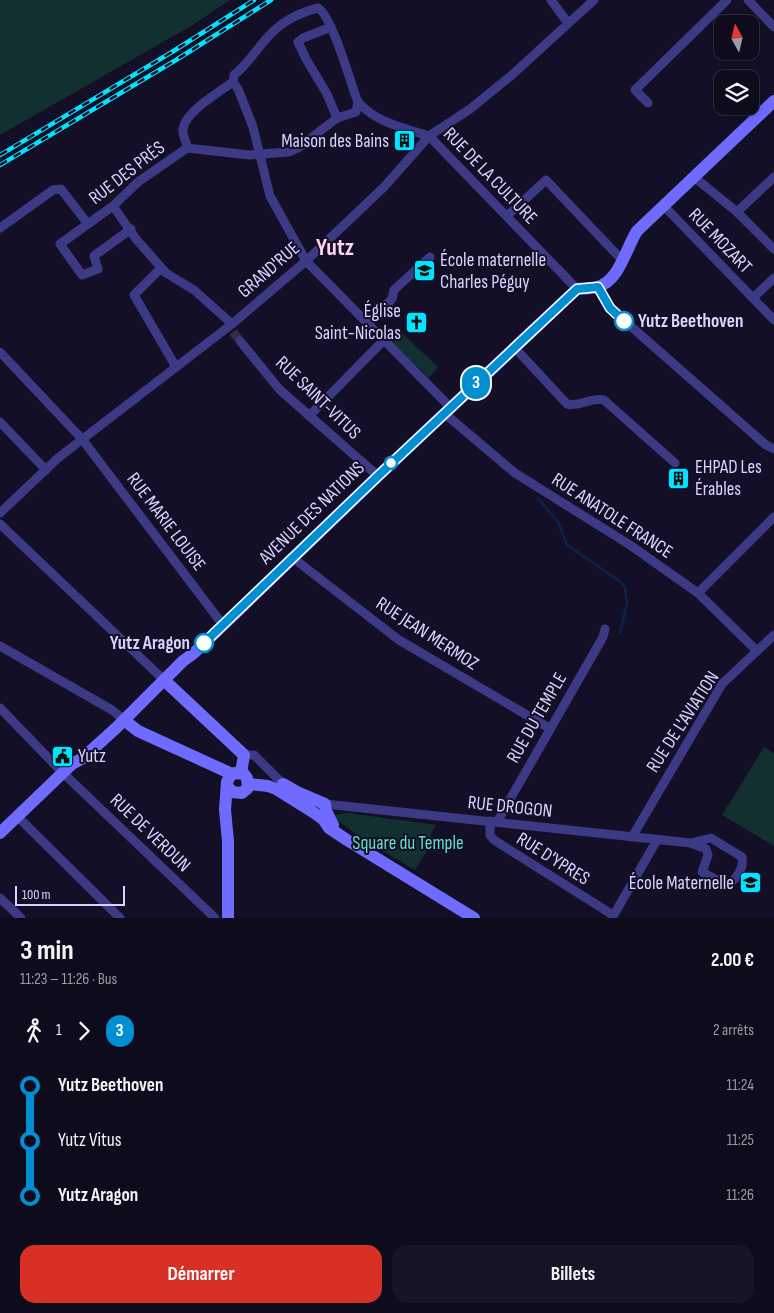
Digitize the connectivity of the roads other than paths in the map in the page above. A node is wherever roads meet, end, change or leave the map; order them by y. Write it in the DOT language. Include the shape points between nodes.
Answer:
graph roads {
  1 [pos="551,0"];
  2 [pos="594,0"];
  3 [pos="727,0"];
  4 [pos="748,0"];
  5 [pos="318,5"];
  6 [pos="568,23"];
  7 [pos="331,27"];
  8 [pos="774,27"];
  9 [pos="234,78"];
  10 [pos="774,101"];
  11 [pos="358,102"];
  12 [pos="648,103"];
  13 [pos="337,118"];
  14 [pos="429,136"];
  15 [pos="186,148"];
  16 [pos="260,155"];
  17 [pos="694,177"];
  18 [pos="774,177"];
  19 [pos="113,206"];
  20 [pos="664,206"];
  21 [pos="737,212"];
  22 [pos="507,216"];
  23 [pos="88,224"];
  24 [pos="0,228"];
  25 [pos="131,229"];
  26 [pos="774,249"];
  27 [pos="430,257"];
  28 [pos="306,261"];
  29 [pos="623,261"];
  30 [pos="161,268"];
  31 [pos="774,278"];
  32 [pos="598,287"];
  33 [pos="577,289"];
  34 [pos="753,298"];
  35 [pos="774,320"];
  36 [pos="367,323"];
  37 [pos="231,328"];
  38 [pos="384,340"];
  39 [pos="240,341"];
  40 [pos="514,348"];
  41 [pos="0,352"];
  42 [pos="176,367"];
  43 [pos="447,410"];
  44 [pos="309,416"];
  45 [pos="0,422"];
  46 [pos="82,439"];
  47 [pos="774,449"];
  48 [pos="674,463"];
  49 [pos="46,470"];
  50 [pos="378,476"];
  51 [pos="0,513"];
  52 [pos="774,517"];
  53 [pos="0,524"];
  54 [pos="293,558"];
  55 [pos="698,593"];
  56 [pos="223,625"];
  57 [pos="605,629"];
  58 [pos="774,635"];
  59 [pos="0,646"];
  60 [pos="757,651"];
  61 [pos="164,680"];
  62 [pos="0,708"];
  63 [pos="124,720"];
  64 [pos="549,728"];
  65 [pos="244,755"];
  66 [pos="62,772"];
  67 [pos="242,777"];
  68 [pos="280,782"];
  69 [pos="233,791"];
  70 [pos="322,809"];
  71 [pos="17,816"];
  72 [pos="493,821"];
  73 [pos="0,833"];
  74 [pos="632,837"];
  75 [pos="657,840"];
  76 [pos="691,843"];
  77 [pos="0,898"];
  78 [pos="612,917"];
  79 [pos="20,918"];
  80 [pos="120,918"];
  81 [pos="215,918"];
  82 [pos="228,918"];
  83 [pos="474,918"];
  1 -- 6 [label="street"];
  2 -- 6 [label="street, GRAND'RUE"];
  3 -- 12 [label="street" via="635,90"];
  4 -- 8 [label="street"];
  5 -- 7 [label="street, RUE DE LA CULTURE"];
  5 -- 9 [label="street, RUE DES PRÉS" via="276,29"];
  6 -- 14 [label="street, GRAND'RUE" via="470,109"];
  7 -- 11 [label="street, RUE DE LA CULTURE"];
  7 -- 13 [label="street" via="298,42"];
  9 -- 15 [label="street, RUE DES PRÉS" via="188,118 183,127"];
  9 -- 16 [label="street, RUE ANATOLE FRANCE"];
  10 -- 17 [label="main road"];
  11 -- 13 [label="street" via="356,112"];
  11 -- 14 [label="street, RUE DE LA CULTURE" via="376,118"];
  13 -- 16 [label="street" via="298,148"];
  14 -- 22 [label="street, RUE DE LA CULTURE"];
  14 -- 28 [label="street, GRAND'RUE" via="384,187"];
  15 -- 16 [label="street"];
  15 -- 19 [label="street, RUE DES PRÉS" via="138,182"];
  16 -- 28 [label="street, RUE ANATOLE FRANCE" via="270,196"];
  17 -- 20 [label="main road"];
  17 -- 21 [label="street"];
  18 -- 21 [label="street"];
  19 -- 23 [label="street, RUE DES PRÉS"];
  19 -- 25 [label="street"];
  20 -- 29 [label="main road" via="637,231"];
  20 -- 34 [label="street, RUE MOZART"];
  21 -- 26 [label="street"];
  22 -- 29 [label="street" via="546,180"];
  22 -- 33 [label="street, RUE DE LA CULTURE"];
  23 -- 24 [label="street" via="61,189 53,190"];
  23 -- 25 [label="street, RUE DES PRÉS" via="60,244 82,275 98,269 94,256"];
  25 -- 30 [label="street"];
  27 -- 36 [label="street" via="394,290 392,299"];
  28 -- 36 [label="street, RUE ANATOLE FRANCE"];
  28 -- 37 [label="street, GRAND'RUE"];
  29 -- 32 [label="main road" via="616,273"];
  30 -- 37 [label="street" via="194,290"];
  30 -- 42 [label="street" via="134,295"];
  31 -- 34 [label="street"];
  32 -- 33 [label="main road"];
  32 -- 47 [label="street" via="610,308"];
  33 -- 40 [label="main road, AVENUE DES NATIONS"];
  34 -- 35 [label="street, RUE MOZART"];
  36 -- 38 [label="street, RUE ANATOLE FRANCE"];
  37 -- 42 [label="street, GRAND'RUE"];
  38 -- 43 [label="street, RUE ANATOLE FRANCE"];
  38 -- 44 [label="street"];
  39 -- 44 [label="street, RUE SAINT-VITUS" via="280,390"];
  40 -- 43 [label="main road, AVENUE DES NATIONS"];
  40 -- 48 [label="street" via="567,404 575,406 596,398 604,400"];
  41 -- 46 [label="street, RUE MARIE LOUISE"];
  42 -- 46 [label="street, GRAND'RUE"];
  43 -- 50 [label="main road, AVENUE DES NATIONS"];
  43 -- 55 [label="street, RUE ANATOLE FRANCE" via="515,473 630,545"];
  44 -- 50 [label="street, RUE SAINT-VITUS"];
  45 -- 49 [label="street"];
  46 -- 49 [label="street, GRAND'RUE"];
  46 -- 56 [label="street, RUE MARIE LOUISE"];
  49 -- 51 [label="street, GRAND'RUE"];
  50 -- 54 [label="main road, AVENUE DES NATIONS"];
  52 -- 55 [label="street"];
  53 -- 61 [label="street"];
  54 -- 56 [label="main road, AVENUE DES NATIONS"];
  54 -- 64 [label="street, RUE JEAN MERMOZ" via="399,640"];
  55 -- 60 [label="street, RUE ANATOLE FRANCE"];
  56 -- 61 [label="main road, AVENUE DES NATIONS"];
  57 -- 64 [label="street, RUE DU TEMPLE"];
  58 -- 60 [label="street, RUE DE L'AVIATION"];
  59 -- 63 [label="street"];
  60 -- 74 [label="street, RUE DE L'AVIATION" via="722,684"];
  61 -- 63 [label="main road, AVENUE DES NATIONS"];
  61 -- 65 [label="main road"];
  62 -- 66 [label="street, RUE DE VERDUN"];
  63 -- 66 [label="main road, AVENUE DES NATIONS"];
  63 -- 67 [label="main road" via="138,731"];
  64 -- 72 [label="street, RUE DU TEMPLE"];
  65 -- 67 [label="main road"];
  65 -- 68 [label="street" via="254,755"];
  66 -- 71 [label="main road, AVENUE DES NATIONS"];
  66 -- 81 [label="street, RUE DE VERDUN"];
  67 -- 68 [label="main road" via="268,777"];
  67 -- 69 [label="main road" via="245,791"];
  67 -- 69 [label="main road" via="228,779"];
  67 -- 70 [label="main road"];
  68 -- 70 [label="main road"];
  69 -- 82 [label="main road" via="225,810"];
  70 -- 72 [label="street, RUE DROGON"];
  70 -- 83 [label="main road" via="329,828"];
  71 -- 73 [label="main road, AVENUE DES NATIONS"];
  71 -- 80 [label="street"];
  72 -- 74 [label="street, RUE DROGON"];
  72 -- 78 [label="street, RUE D'YPRES" via="490,835 494,840"];
  74 -- 75 [label="street, RUE DROGON"];
  75 -- 76 [label="street, RUE DROGON"];
  75 -- 78 [label="street"];
  76 -- 76 [label="street, RUE DROGON" via="706,849 708,855 702,872 726,885 734,881 743,864 742,857 711,838"];
  77 -- 79 [label="street"];
}
